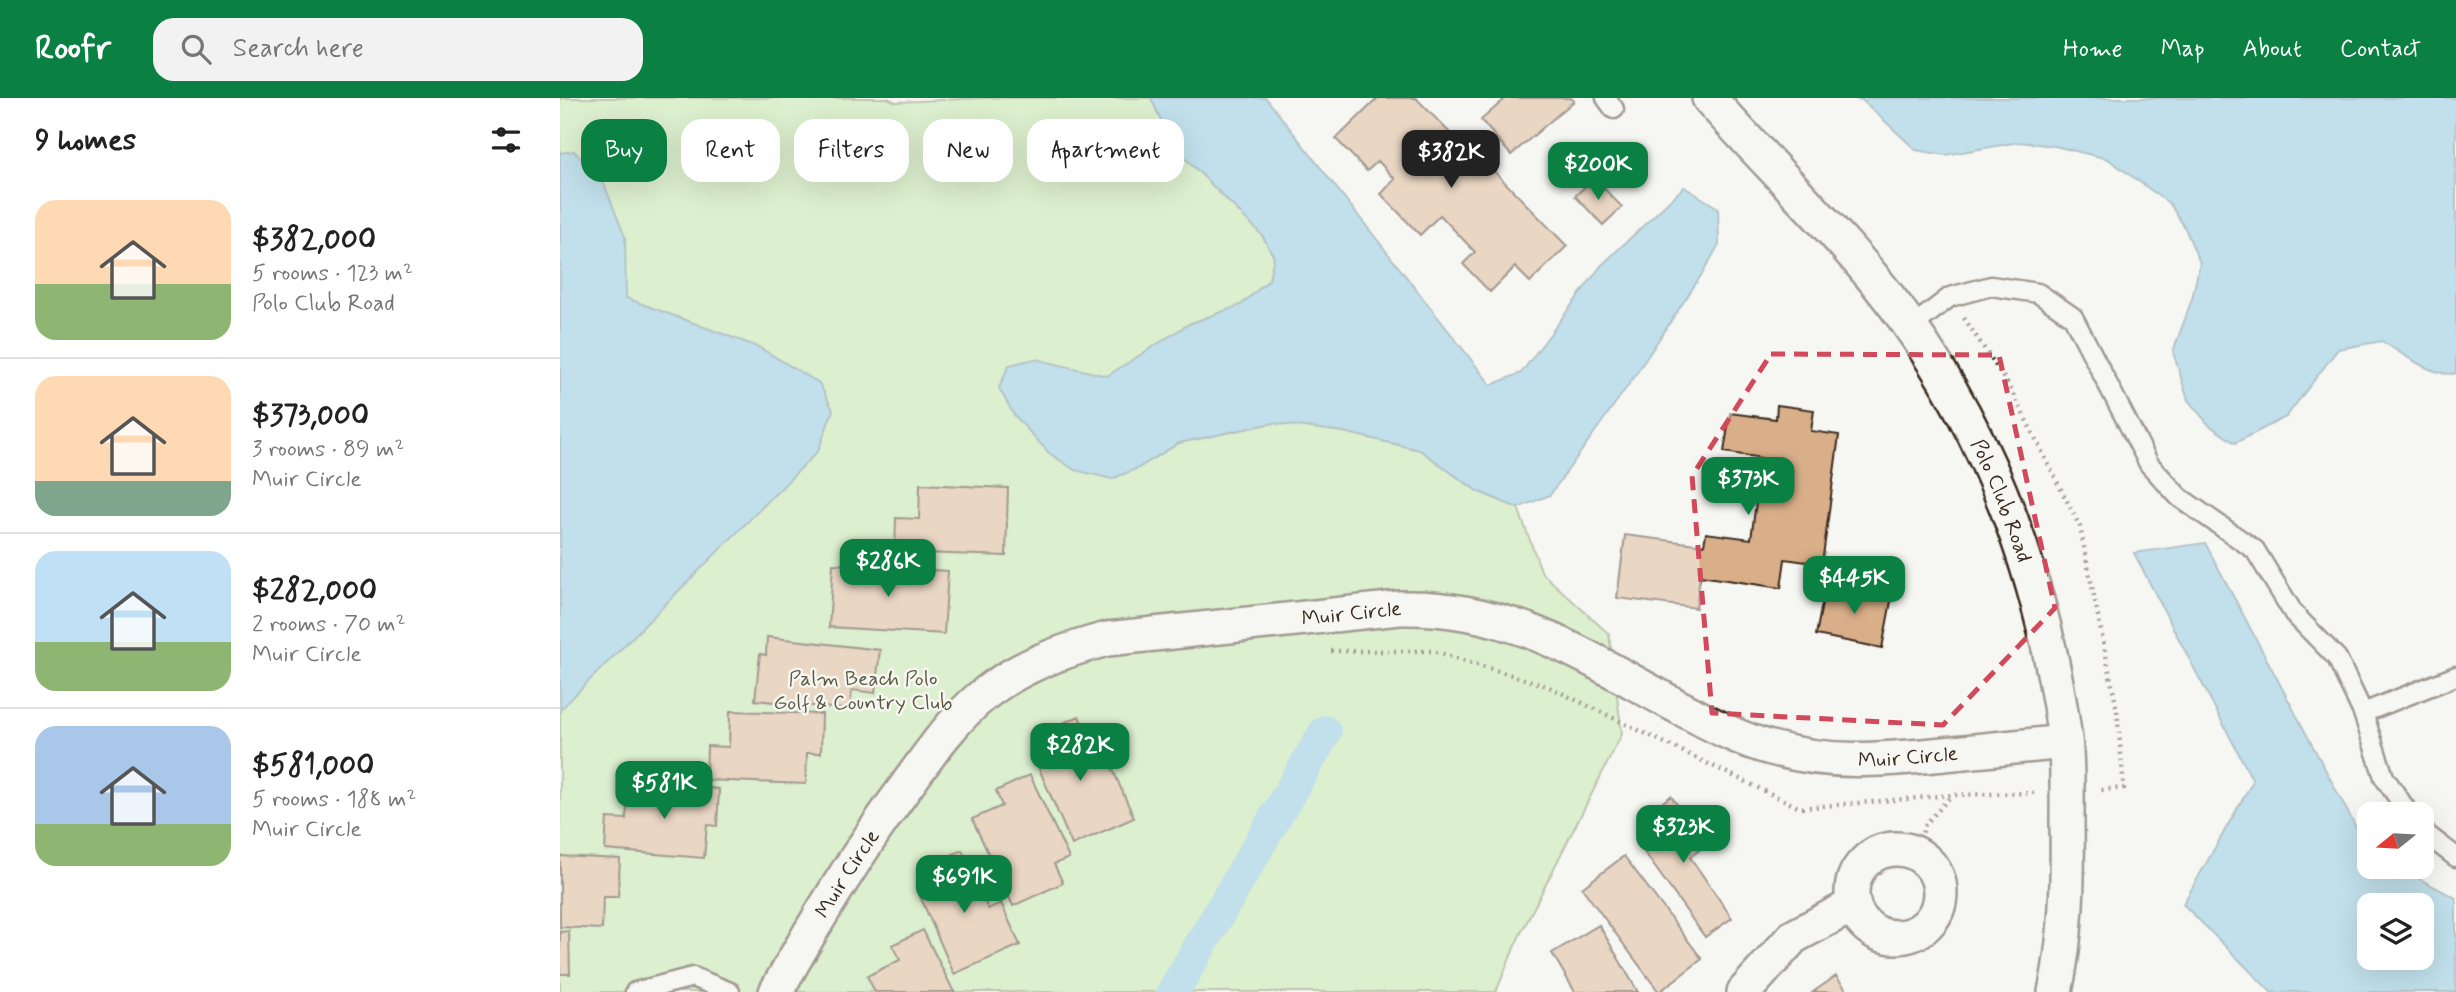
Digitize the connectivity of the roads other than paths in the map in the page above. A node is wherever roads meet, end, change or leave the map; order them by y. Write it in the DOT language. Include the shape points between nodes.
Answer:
graph roads {
  1 [pos="1709,98"];
  2 [pos="1910,328"];
  3 [pos="2456,676"];
  4 [pos="2363,713"];
  5 [pos="2065,742"];
  6 [pos="2401,802"];
  7 [pos="2434,840"];
  8 [pos="2456,857"];
  9 [pos="1853,905"];
  10 [pos="635,992"];
  11 [pos="730,992"];
  12 [pos="776,992"];
  13 [pos="1744,992"];
  14 [pos="2055,992"];
  1 -- 2 [label="street, Polo Club Road" via="1848,248"];
  2 -- 4 [label="lane" via="1950,297 1991,286 2038,293 2073,317 2149,464 2179,497 2255,550 2294,614 2337,658"];
  2 -- 5 [label="street, Polo Club Road" via="1969,423 2023,551 2051,652"];
  3 -- 4 [label="lane"];
  4 -- 6 [label="lane" via="2384,778"];
  5 -- 12 [label="street, Muir Circle" via="1863,762 1768,748 1724,731 1562,644 1471,612 1399,608 1107,639 1063,650 1021,670 958,718 877,826"];
  5 -- 14 [label="street, Polo Club Road" via="2068,887"];
  7 -- 8 [label="lane"];
  9 -- 9 [label="street" via="1857,871 1884,849 1918,853 1939,881 1941,898 1935,915 1909,936 1891,938 1874,933"];
  9 -- 13 [label="street" via="1793,937"];
  10 -- 11 [label="lane" via="693,977"];
}
